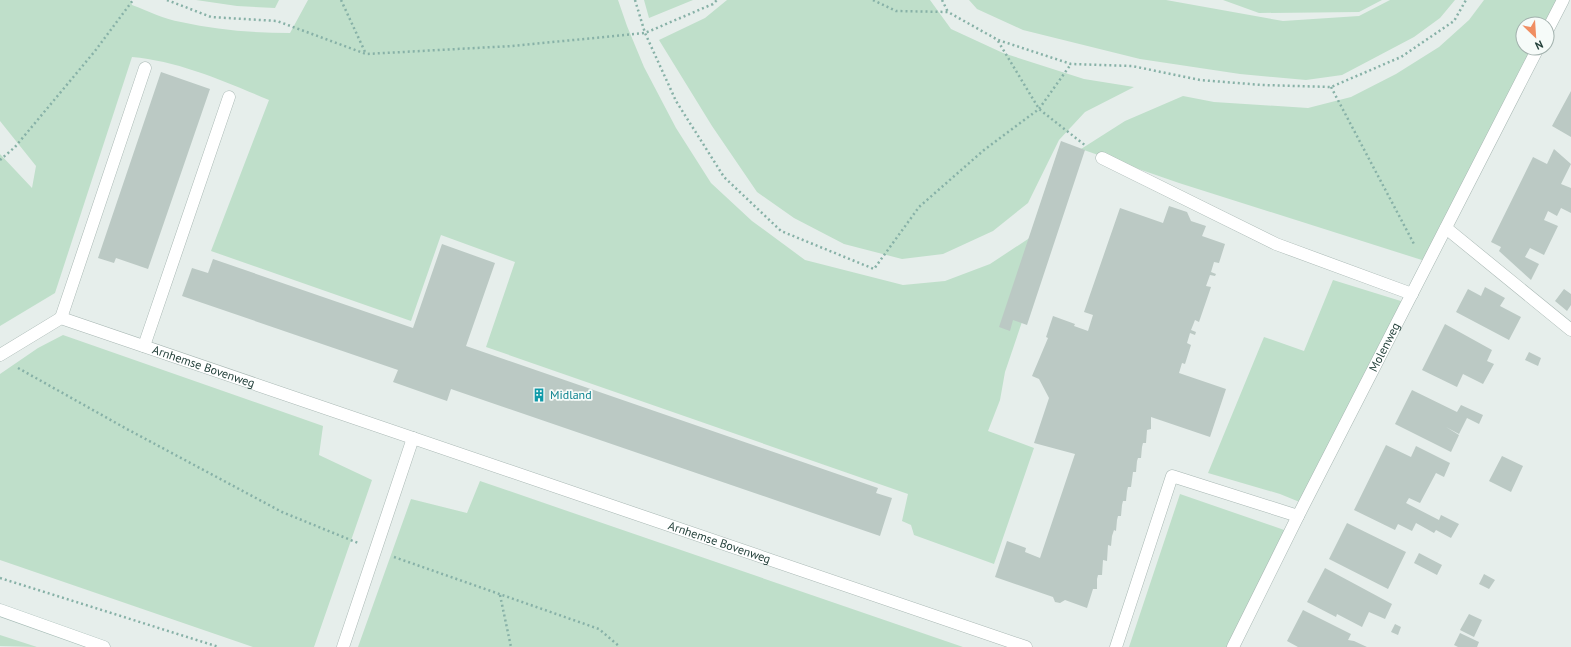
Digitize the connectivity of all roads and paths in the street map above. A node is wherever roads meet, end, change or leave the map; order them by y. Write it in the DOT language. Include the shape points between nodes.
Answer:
graph roads {
  1 [pos="133,0"];
  2 [pos="167,0"];
  3 [pos="341,0"];
  4 [pos="635,0"];
  5 [pos="717,0"];
  6 [pos="873,0"];
  7 [pos="942,0"];
  8 [pos="1466,0"];
  9 [pos="1563,0"];
  10 [pos="948,12"];
  11 [pos="1555,16"];
  12 [pos="645,33"];
  13 [pos="998,40"];
  14 [pos="366,54"];
  15 [pos="1534,56"];
  16 [pos="1072,64"];
  17 [pos="145,68"];
  18 [pos="1331,87"];
  19 [pos="229,98"];
  20 [pos="1039,109"];
  21 [pos="1102,158"];
  22 [pos="0,160"];
  23 [pos="1446,228"];
  24 [pos="1426,268"];
  25 [pos="1412,294"];
  26 [pos="61,318"];
  27 [pos="1571,330"];
  28 [pos="144,346"];
  29 [pos="0,355"];
  30 [pos="14,365"];
  31 [pos="413,438"];
  32 [pos="1298,516"];
  33 [pos="376,550"];
  34 [pos="0,578"];
  35 [pos="500,594"];
  36 [pos="0,610"];
  37 [pos="104,647"];
  38 [pos="219,647"];
  39 [pos="343,647"];
  40 [pos="511,647"];
  41 [pos="620,647"];
  42 [pos="1026,647"];
  43 [pos="1116,647"];
  44 [pos="1233,647"];
  1 -- 22 [label="path" via="95,51 15,148"];
  2 -- 14 [label="path" via="211,17 277,21"];
  3 -- 14 [label="path"];
  4 -- 12 [label="path"];
  5 -- 12 [label="path"];
  6 -- 10 [label="path" via="896,12"];
  7 -- 10 [label="path"];
  8 -- 18 [label="path" via="1454,20 1401,57"];
  9 -- 11 [label="street"];
  10 -- 13 [label="path"];
  12 -- 14 [label="path" via="512,46"];
  12 -- 20 [label="path" via="676,101 724,177 781,231 874,269 918,207 984,150"];
  13 -- 16 [label="path"];
  13 -- 20 [label="path"];
  15 -- 23 [label="street, Molenweg"];
  16 -- 18 [label="path" via="1132,66 1200,80"];
  16 -- 20 [label="path"];
  17 -- 26 [label="street"];
  18 -- 24 [label="path"];
  19 -- 28 [label="street"];
  20 -- 21 [label="path"];
  21 -- 25 [label="street" via="1276,244"];
  23 -- 24 [label="street, Molenweg"];
  23 -- 27 [label="street"];
  24 -- 25 [label="street, Molenweg"];
  25 -- 32 [label="street, Molenweg"];
  26 -- 28 [label="street, Arnhemse Bovenweg"];
  26 -- 29 [label="street"];
  28 -- 31 [label="street, Arnhemse Bovenweg"];
  30 -- 33 [label="path" via="282,512"];
  31 -- 33 [label="street"];
  31 -- 42 [label="street, Arnhemse Bovenweg"];
  32 -- 43 [label="street" via="1172,476"];
  32 -- 44 [label="street, Molenweg"];
  33 -- 35 [label="path"];
  33 -- 39 [label="street"];
  34 -- 38 [label="path"];
  35 -- 40 [label="path"];
  35 -- 41 [label="path" via="599,629"];
  36 -- 37 [label="street"];
}
